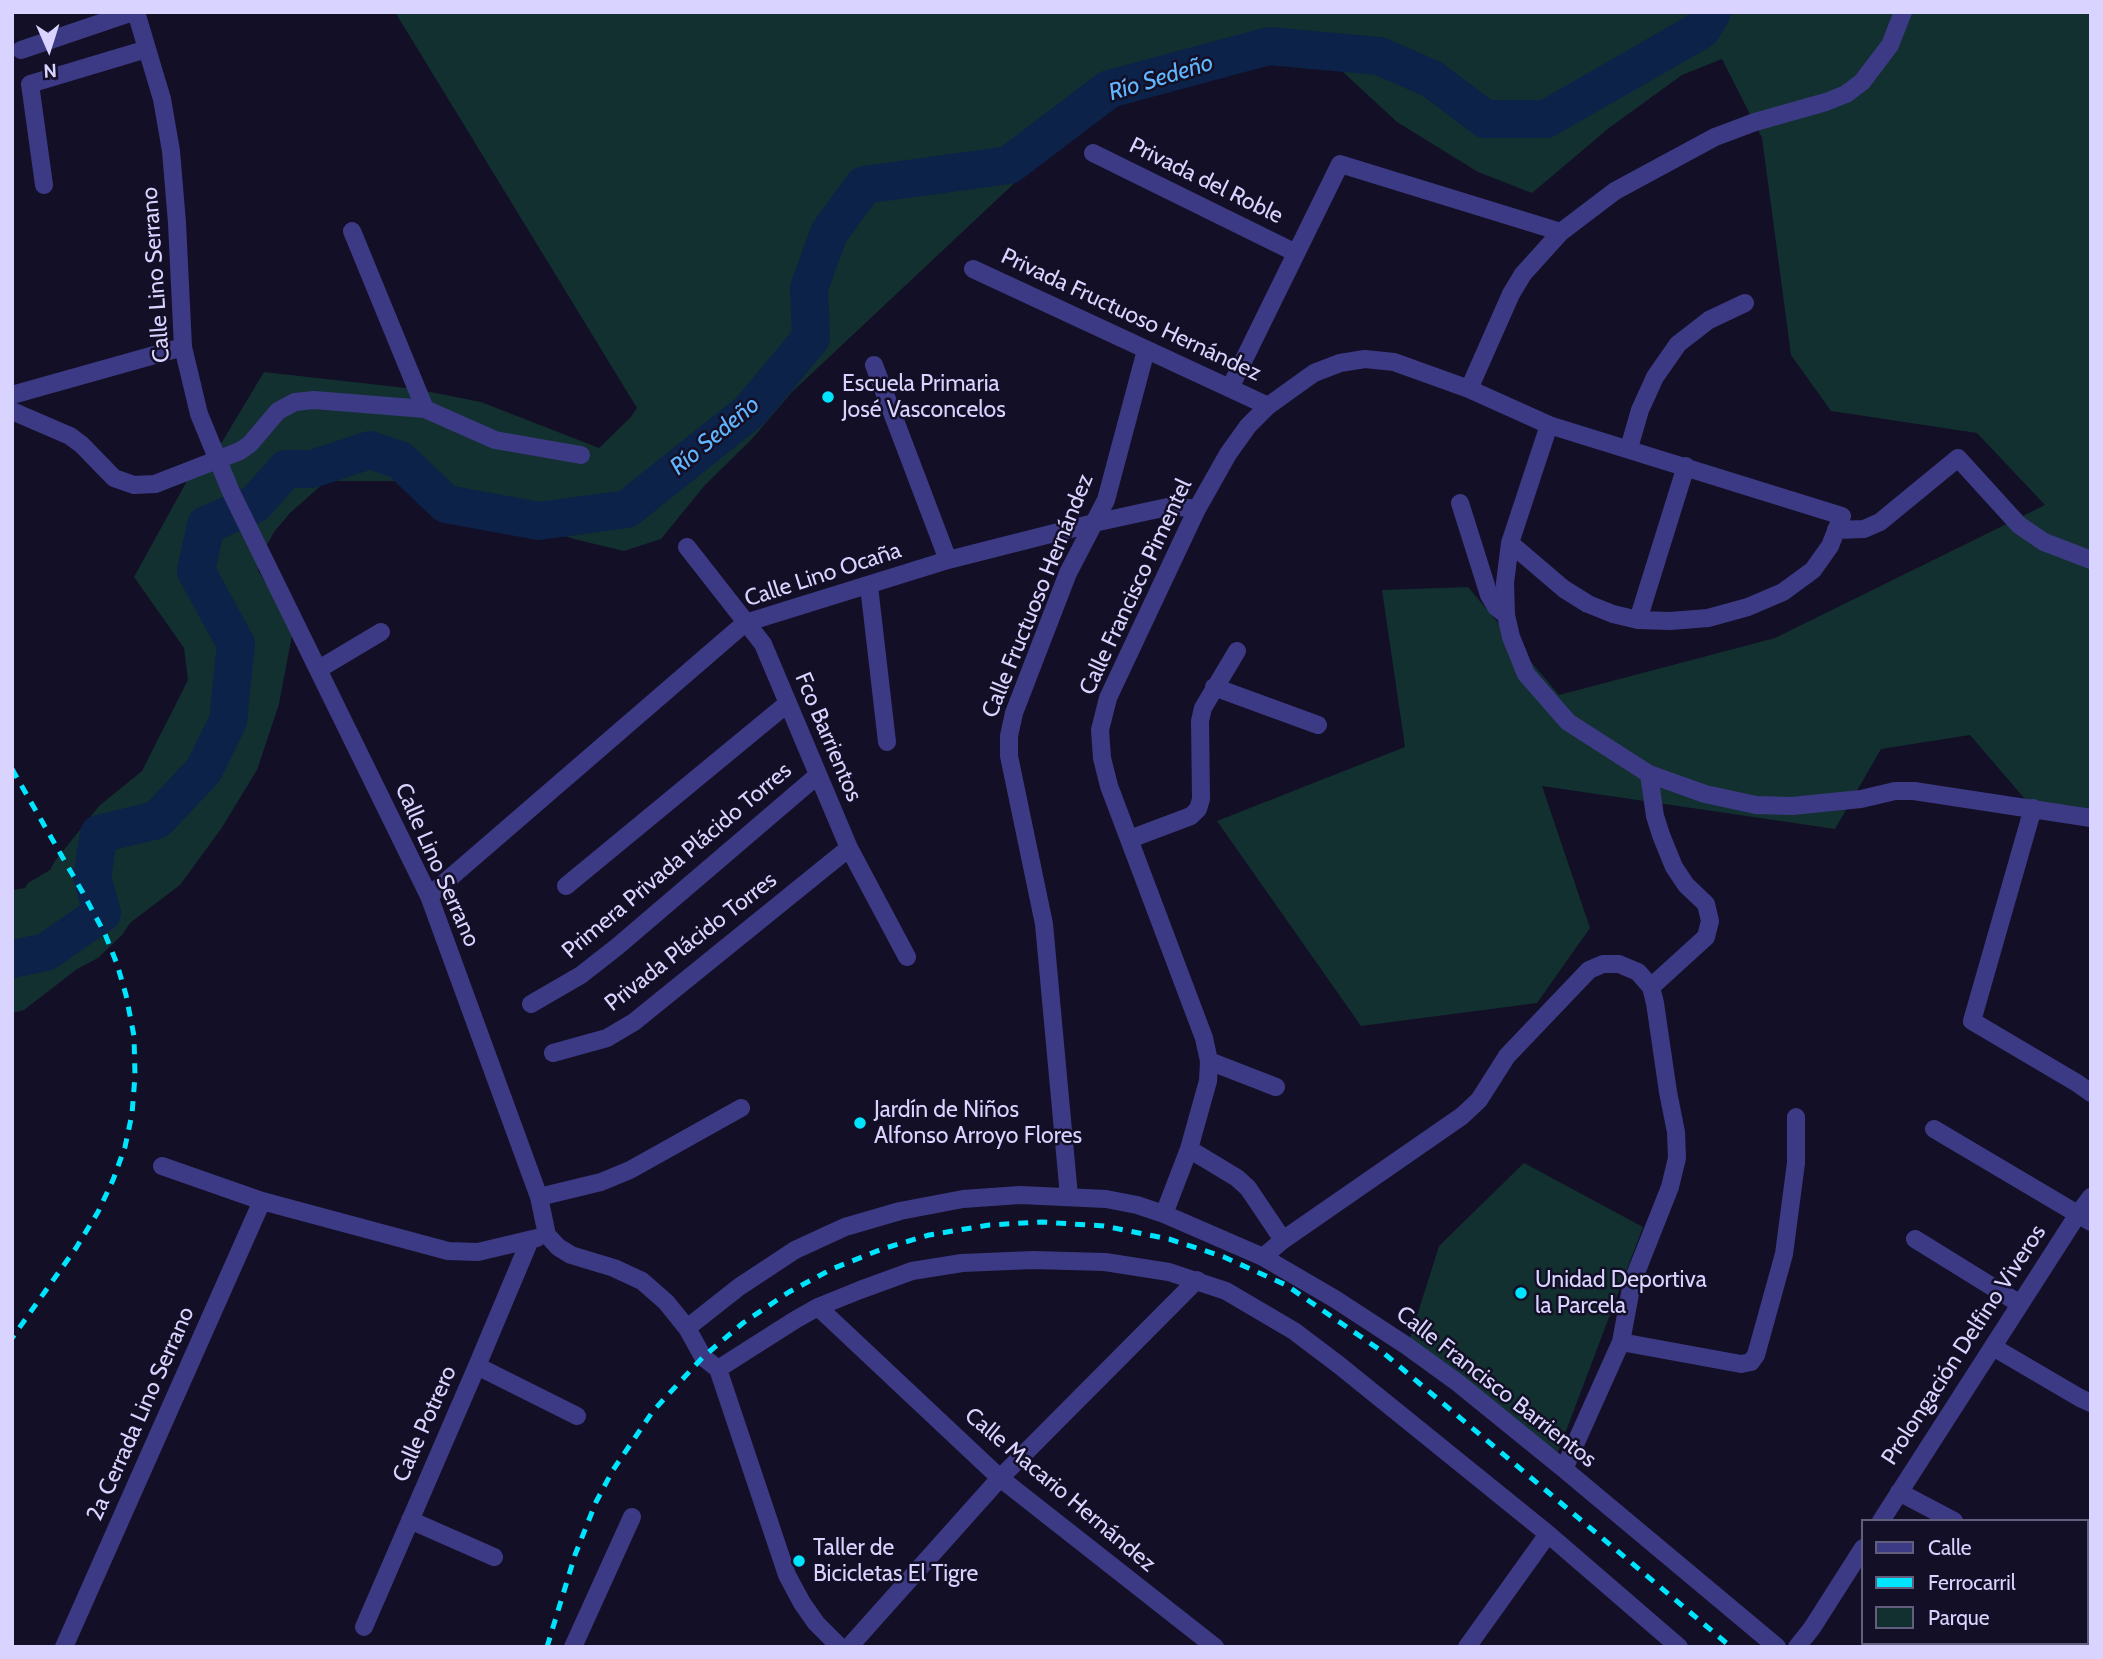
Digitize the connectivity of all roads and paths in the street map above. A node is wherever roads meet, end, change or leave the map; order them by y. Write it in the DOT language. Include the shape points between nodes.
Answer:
graph roads {
  1 [pos="134,12"];
  2 [pos="1903,12"];
  3 [pos="148,49"];
  4 [pos="20,50"];
  5 [pos="1093,153"];
  6 [pos="44,185"];
  7 [pos="352,231"];
  8 [pos="1562,232"];
  9 [pos="1296,253"];
  10 [pos="973,268"];
  11 [pos="1745,303"];
  12 [pos="183,346"];
  13 [pos="1146,350"];
  14 [pos="874,365"];
  15 [pos="1230,388"];
  16 [pos="1469,389"];
  17 [pos="12,395"];
  18 [pos="1268,406"];
  19 [pos="425,409"];
  20 [pos="12,411"];
  21 [pos="1549,425"];
  22 [pos="1629,448"];
  23 [pos="580,455"];
  24 [pos="218,459"];
  25 [pos="1686,466"];
  26 [pos="1460,503"];
  27 [pos="1197,509"];
  28 [pos="1094,523"];
  29 [pos="1836,530"];
  30 [pos="1510,542"];
  31 [pos="687,547"];
  32 [pos="2091,560"];
  33 [pos="948,561"];
  34 [pos="869,586"];
  35 [pos="1506,615"];
  36 [pos="1638,620"];
  37 [pos="745,623"];
  38 [pos="381,632"];
  39 [pos="1237,651"];
  40 [pos="319,669"];
  41 [pos="1214,687"];
  42 [pos="788,703"];
  43 [pos="1318,725"];
  44 [pos="887,742"];
  45 [pos="1649,774"];
  46 [pos="818,775"];
  47 [pos="2032,808"];
  48 [pos="2091,818"];
  49 [pos="1130,839"];
  50 [pos="849,848"];
  51 [pos="566,886"];
  52 [pos="429,896"];
  53 [pos="907,957"];
  54 [pos="1651,987"];
  55 [pos="531,1004"];
  56 [pos="553,1053"];
  57 [pos="1209,1061"];
  58 [pos="1276,1087"];
  59 [pos="2091,1093"];
  60 [pos="741,1108"];
  61 [pos="1796,1117"];
  62 [pos="1934,1129"];
  63 [pos="1189,1149"];
  64 [pos="162,1166"];
  65 [pos="1069,1196"];
  66 [pos="539,1197"];
  67 [pos="2091,1197"];
  68 [pos="262,1201"];
  69 [pos="1164,1214"];
  70 [pos="2085,1218"];
  71 [pos="538,1238"];
  72 [pos="1915,1239"];
  73 [pos="1283,1240"];
  74 [pos="1263,1257"];
  75 [pos="1197,1280"];
  76 [pos="2020,1304"];
  77 [pos="818,1307"];
  78 [pos="687,1328"];
  79 [pos="1621,1342"];
  80 [pos="1993,1347"];
  81 [pos="477,1366"];
  82 [pos="718,1369"];
  83 [pos="2091,1403"];
  84 [pos="577,1416"];
  85 [pos="1564,1469"];
  86 [pos="1000,1478"];
  87 [pos="1899,1492"];
  88 [pos="632,1517"];
  89 [pos="1882,1519"];
  90 [pos="1950,1519"];
  91 [pos="411,1520"];
  92 [pos="1548,1534"];
  93 [pos="1862,1550"];
  94 [pos="494,1556"];
  95 [pos="364,1627"];
  96 [pos="64,1647"];
  97 [pos="573,1647"];
  98 [pos="840,1647"];
  99 [pos="849,1647"];
  100 [pos="1215,1647"];
  101 [pos="1467,1647"];
  102 [pos="1679,1647"];
  103 [pos="1777,1647"];
  104 [pos="1797,1647"];
  1 -- 3 [label="street, Calle Lino Serrano"];
  1 -- 4 [label="street"];
  2 -- 8 [label="street" via="1890,45 1846,94 1715,138 1615,191"];
  3 -- 6 [label="street" via="30,84"];
  3 -- 12 [label="street, Calle Lino Serrano" via="171,151"];
  5 -- 9 [label="street, Privada del Roble"];
  7 -- 19 [label="street"];
  8 -- 9 [label="street" via="1340,164"];
  8 -- 16 [label="street" via="1511,294"];
  9 -- 15 [label="street"];
  10 -- 13 [label="street, Privada Fructuoso Hernández"];
  11 -- 22 [label="street" via="1709,320 1678,344 1655,377"];
  12 -- 17 [label="street"];
  12 -- 24 [label="street, Calle Lino Serrano" via="199,414"];
  13 -- 15 [label="street, Privada Fructuoso Hernández"];
  13 -- 28 [label="street, Calle Fructuoso Hernández" via="1105,500"];
  14 -- 33 [label="street"];
  15 -- 18 [label="street, Privada Fructuoso Hernández"];
  16 -- 18 [label="street, Calle Francisco Pimentel" via="1394,362 1365,359 1314,373"];
  16 -- 21 [label="street, Calle Francisco Pimentel"];
  18 -- 27 [label="street, Calle Francisco Pimentel" via="1228,454"];
  19 -- 23 [label="street" via="495,440"];
  19 -- 24 [label="street" via="295,402 278,411 250,444"];
  20 -- 24 [label="street" via="70,436 114,478 134,485 155,484"];
  21 -- 22 [label="street, Calle Francisco Pimentel"];
  21 -- 30 [label="street"];
  22 -- 25 [label="street, Calle Francisco Pimentel"];
  24 -- 40 [label="street, Calle Lino Serrano"];
  25 -- 29 [label="street, Calle Francisco Pimentel" via="1842,516"];
  25 -- 36 [label="street"];
  26 -- 35 [label="street" via="1489,595"];
  27 -- 28 [label="street, Calle Lino Ocaña" via="1172,506"];
  27 -- 49 [label="street, Calle Francisco Pimentel" via="1108,698 1100,730 1109,786"];
  28 -- 33 [label="street, Calle Lino Ocaña"];
  28 -- 65 [label="street, Calle Fructuoso Hernández" via="1068,573 1009,736 1009,756 1044,924"];
  29 -- 32 [label="street" via="1880,522 1958,458 2019,525 2044,542"];
  29 -- 36 [label="street" via="1813,570 1783,592 1708,618"];
  30 -- 35 [label="street"];
  30 -- 36 [label="street" via="1588,604"];
  31 -- 37 [label="street, Fco Barrientos"];
  33 -- 34 [label="street, Calle Lino Ocaña"];
  34 -- 37 [label="street, Calle Lino Ocaña"];
  34 -- 44 [label="street"];
  35 -- 45 [label="street" via="1526,674 1568,722"];
  37 -- 42 [label="street, Fco Barrientos" via="763,644"];
  37 -- 52 [label="street, Calle Lino Ocaña"];
  38 -- 40 [label="street"];
  39 -- 41 [label="street"];
  40 -- 52 [label="street, Calle Lino Serrano"];
  41 -- 43 [label="street"];
  41 -- 49 [label="street" via="1200,721 1198,809 1191,816"];
  42 -- 46 [label="street, Fco Barrientos"];
  42 -- 51 [label="street"];
  45 -- 47 [label="street" via="1705,794 1756,805 1792,806 1914,791"];
  45 -- 54 [label="street" via="1655,816 1674,867 1706,904 1710,921 1706,937"];
  46 -- 50 [label="street, Fco Barrientos"];
  46 -- 55 [label="street, Primera Privada Plácido Torres" via="618,946 581,975"];
  47 -- 48 [label="street"];
  47 -- 59 [label="street" via="1972,1020"];
  49 -- 57 [label="street, Calle Francisco Pimentel"];
  50 -- 53 [label="street, Fco Barrientos"];
  50 -- 56 [label="street, Privada Plácido Torres" via="634,1022 607,1038"];
  52 -- 66 [label="street, Calle Lino Serrano"];
  54 -- 73 [label="street" via="1638,972 1619,964 1589,970 1507,1056 1479,1100 1462,1116"];
  54 -- 79 [label="street" via="1677,1158 1632,1283"];
  57 -- 58 [label="street"];
  57 -- 63 [label="street, Calle Francisco Pimentel"];
  60 -- 66 [label="street" via="630,1170"];
  61 -- 79 [label="street" via="1796,1163 1784,1254 1751,1362"];
  62 -- 70 [label="street"];
  63 -- 69 [label="street, Calle Francisco Pimentel"];
  63 -- 73 [label="street" via="1248,1188"];
  64 -- 68 [label="street"];
  65 -- 69 [label="street, Calle Francisco Barrientos" via="1106,1199"];
  65 -- 78 [label="street, Calle Francisco Barrientos" via="962,1199 845,1227 795,1250"];
  66 -- 71 [label="street, Calle Lino Serrano"];
  67 -- 70 [label="street, Prolongación Delfino Viveros"];
  68 -- 71 [label="street" via="448,1251 478,1252"];
  68 -- 96 [label="street, 2a Cerrada Lino Serrano"];
  69 -- 74 [label="street, Calle Francisco Barrientos"];
  70 -- 76 [label="street, Prolongación Delfino Viveros"];
  71 -- 78 [label="street" via="642,1281"];
  71 -- 81 [label="street, Calle Potrero"];
  72 -- 76 [label="street"];
  73 -- 74 [label="street"];
  74 -- 85 [label="street, Calle Francisco Barrientos" via="1407,1346"];
  75 -- 77 [label="street" via="1105,1262 1033,1259 962,1263 912,1271"];
  75 -- 86 [label="street"];
  75 -- 92 [label="street" via="1226,1291 1294,1331"];
  76 -- 80 [label="street, Prolongación Delfino Viveros"];
  77 -- 82 [label="street"];
  77 -- 86 [label="street, Calle Macario Hernández"];
  78 -- 82 [label="street" via="703,1357"];
  79 -- 85 [label="street"];
  80 -- 83 [label="street"];
  80 -- 87 [label="street, Prolongación Delfino Viveros"];
  81 -- 84 [label="street"];
  81 -- 91 [label="street, Calle Potrero"];
  82 -- 98 [label="street" via="788,1575 816,1623"];
  85 -- 103 [label="street, Calle Francisco Barrientos"];
  86 -- 99 [label="street"];
  86 -- 100 [label="street, Calle Macario Hernández"];
  87 -- 89 [label="street, Prolongación Delfino Viveros"];
  87 -- 90 [label="street"];
  88 -- 97 [label="street"];
  91 -- 94 [label="street"];
  91 -- 95 [label="street, Calle Potrero"];
  92 -- 101 [label="street"];
  92 -- 102 [label="street"];
  93 -- 104 [label="street"];
}
